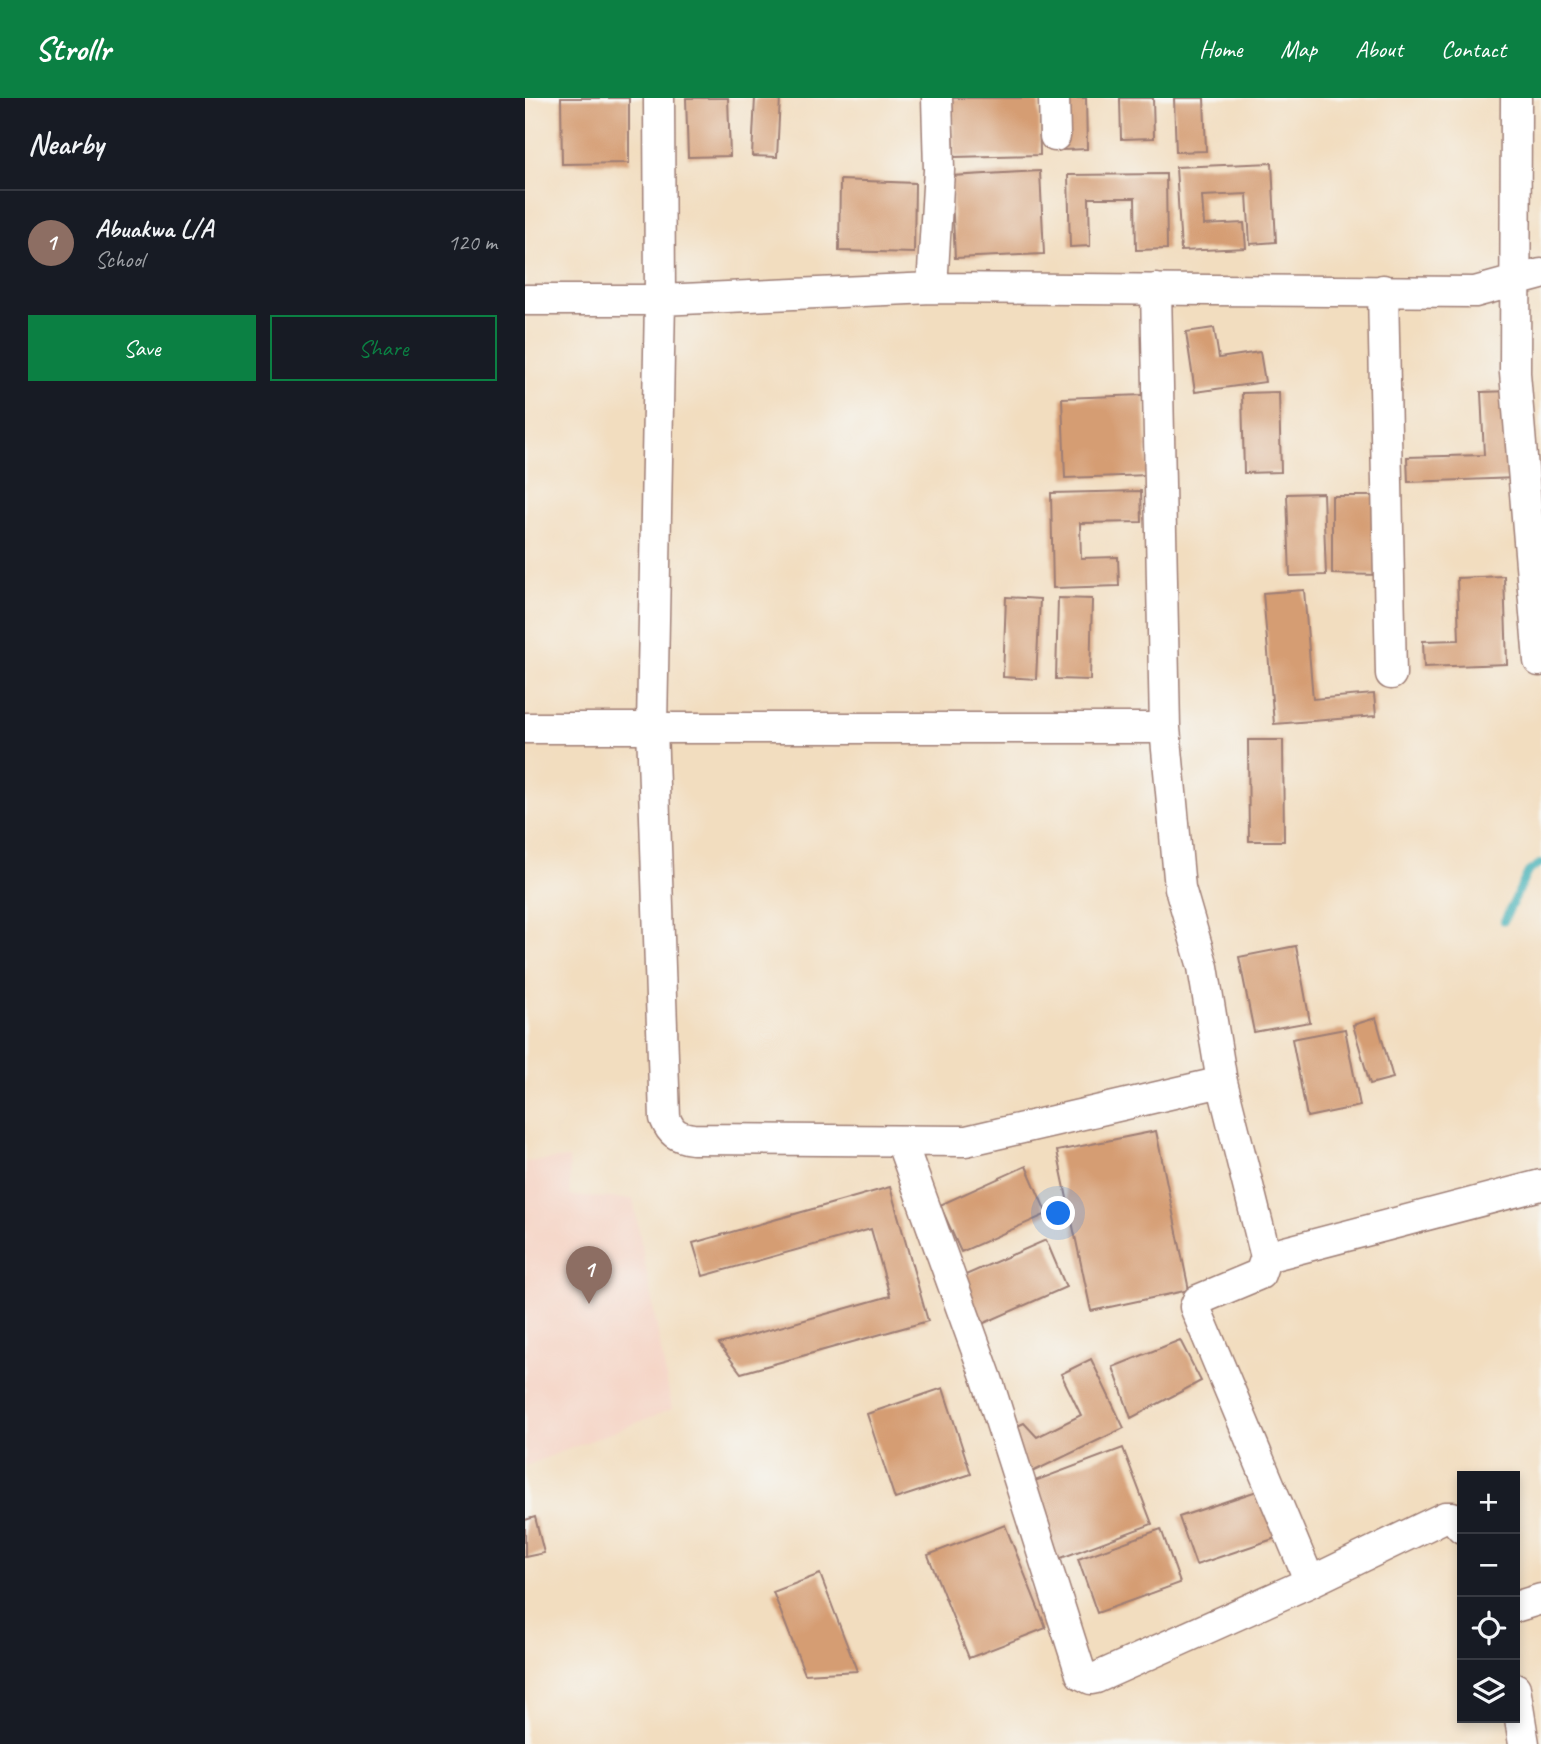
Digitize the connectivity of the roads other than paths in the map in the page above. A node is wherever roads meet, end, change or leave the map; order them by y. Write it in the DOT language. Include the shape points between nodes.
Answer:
graph roads {
  1 [pos="659,98"];
  2 [pos="937,98"];
  3 [pos="1054,98"];
  4 [pos="1516,98"];
  5 [pos="1055,136"];
  6 [pos="1528,277"];
  7 [pos="932,288"];
  8 [pos="1156,289"];
  9 [pos="1383,290"];
  10 [pos="525,300"];
  11 [pos="660,300"];
  12 [pos="1539,660"];
  13 [pos="1391,674"];
  14 [pos="652,726"];
  15 [pos="525,728"];
  16 [pos="1165,728"];
  17 [pos="1222,1082"];
  18 [pos="901,1141"];
  19 [pos="1541,1185"];
  20 [pos="1266,1257"];
  21 [pos="1457,1522"];
  22 [pos="1310,1582"];
  23 [pos="1541,1599"];
  24 [pos="1520,1605"];
  25 [pos="1520,1719"];
  26 [pos="1524,1744"];
  1 -- 11 [label="street"];
  2 -- 7 [label="street" via="939,170"];
  3 -- 5 [label="street"];
  4 -- 6 [label="street"];
  6 -- 9 [label="street" via="1475,292"];
  6 -- 12 [label="street" via="1515,373"];
  7 -- 8 [label="street"];
  7 -- 11 [label="street"];
  8 -- 9 [label="street"];
  8 -- 16 [label="street"];
  9 -- 13 [label="street"];
  10 -- 11 [label="street"];
  11 -- 14 [label="street"];
  14 -- 15 [label="street"];
  14 -- 16 [label="street"];
  14 -- 18 [label="street" via="665,1118 669,1129 680,1138 693,1139"];
  16 -- 17 [label="street" via="1180,888 1203,968"];
  17 -- 18 [label="street" via="966,1141"];
  17 -- 20 [label="street"];
  18 -- 22 [label="street" via="987,1379 1081,1674 1096,1678"];
  19 -- 20 [label="street"];
  20 -- 22 [label="street" via="1260,1274 1198,1300 1195,1307"];
  21 -- 22 [label="street" via="1445,1517"];
  23 -- 24 [label="street"];
  25 -- 26 [label="street"];
}
